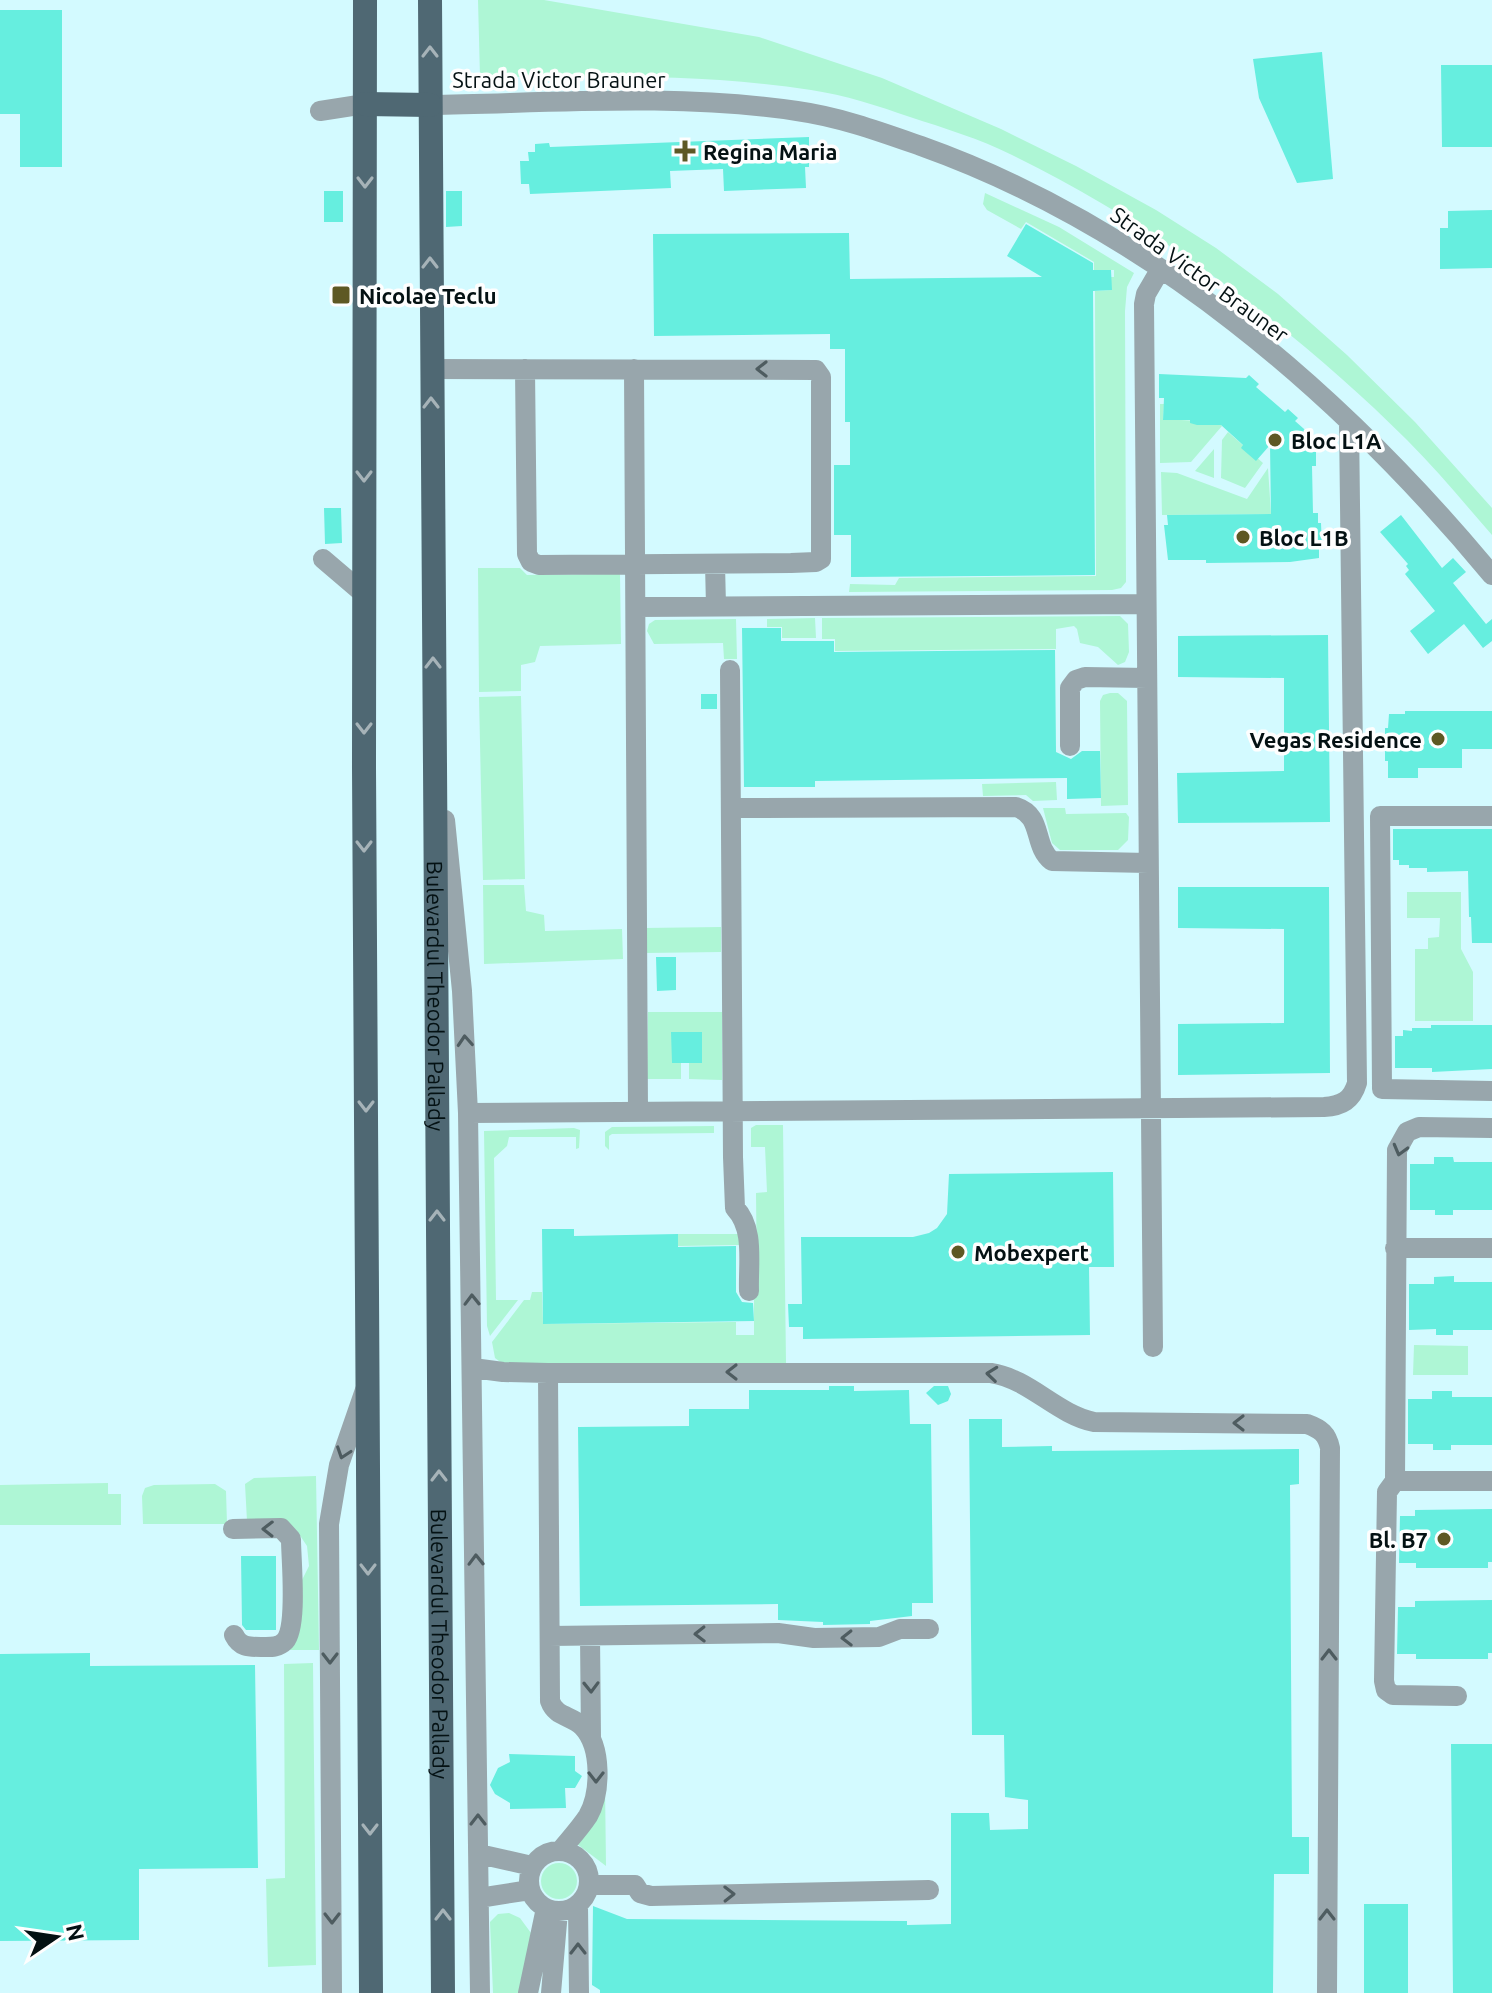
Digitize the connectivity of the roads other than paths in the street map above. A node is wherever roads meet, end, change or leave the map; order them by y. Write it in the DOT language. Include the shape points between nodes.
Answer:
graph roads {
  1 [pos="365,0"];
  2 [pos="430,0"];
  3 [pos="365,104"];
  4 [pos="430,105"];
  5 [pos="320,111"];
  6 [pos="1160,270"];
  7 [pos="431,369"];
  8 [pos="525,369"];
  9 [pos="634,369"];
  10 [pos="1349,422"];
  11 [pos="323,559"];
  12 [pos="635,564"];
  13 [pos="715,564"];
  14 [pos="1492,575"];
  15 [pos="364,594"];
  16 [pos="1146,604"];
  17 [pos="716,606"];
  18 [pos="636,607"];
  19 [pos="730,670"];
  20 [pos="1147,678"];
  21 [pos="433,741"];
  22 [pos="1070,746"];
  23 [pos="731,808"];
  24 [pos="1492,816"];
  25 [pos="1148,863"];
  26 [pos="1492,1091"];
  27 [pos="1150,1108"];
  28 [pos="638,1111"];
  29 [pos="732,1111"];
  30 [pos="468,1113"];
  31 [pos="1492,1128"];
  32 [pos="1395,1248"];
  33 [pos="1492,1248"];
  34 [pos="749,1291"];
  35 [pos="1153,1347"];
  36 [pos="473,1368"];
  37 [pos="548,1373"];
  38 [pos="367,1384"];
  39 [pos="1395,1481"];
  40 [pos="1492,1481"];
  41 [pos="233,1529"];
  42 [pos="929,1629"];
  43 [pos="234,1635"];
  44 [pos="550,1636"];
  45 [pos="590,1636"];
  46 [pos="1457,1696"];
  47 [pos="591,1739"];
  48 [pos="561,1850"];
  49 [pos="479,1854"];
  50 [pos="532,1866"];
  51 [pos="589,1885"];
  52 [pos="530,1890"];
  53 [pos="929,1890"];
  54 [pos="479,1898"];
  55 [pos="561,1908"];
  56 [pos="332,1993"];
  57 [pos="371,1993"];
  58 [pos="443,1993"];
  59 [pos="480,1993"];
  60 [pos="528,1993"];
  61 [pos="551,1993"];
  62 [pos="579,1993"];
  63 [pos="1327,1993"];
  1 -- 3 [label="main road"];
  4 -- 2 [label="main road, Bulevardul Theodor Pallady, one-way"];
  3 -- 4 [label="main road"];
  3 -- 5 [label="street"];
  3 -- 15 [label="main road, one-way"];
  4 -- 6 [label="street, Strada Victor Brauner" via="705,103 825,116 1013,182"];
  7 -- 4 [label="main road, Bulevardul Theodor Pallady, one-way"];
  6 -- 10 [label="street, Strada Victor Brauner" via="1264,348"];
  6 -- 16 [label="street" via="1144,304"];
  7 -- 8 [label="street"];
  21 -- 7 [label="main road, Bulevardul Theodor Pallady, one-way"];
  8 -- 9 [label="street"];
  8 -- 12 [label="street" via="528,559 539,565"];
  9 -- 12 [label="street"];
  13 -- 9 [label="street, one-way" via="821,559 821,377 816,370"];
  10 -- 14 [label="street, Strada Victor Brauner" via="1390,459"];
  10 -- 27 [label="street" via="1357,1083 1354,1093 1337,1106"];
  11 -- 15 [label="street"];
  12 -- 13 [label="street"];
  12 -- 18 [label="street"];
  13 -- 17 [label="street"];
  15 -- 38 [label="main road, one-way"];
  16 -- 17 [label="street"];
  16 -- 20 [label="street"];
  17 -- 18 [label="street"];
  18 -- 28 [label="street"];
  19 -- 23 [label="street"];
  20 -- 22 [label="street" via="1076,680 1070,688"];
  20 -- 25 [label="street"];
  30 -- 21 [label="street, one-way" via="463,1004"];
  58 -- 21 [label="main road, Bulevardul Theodor Pallady, one-way"];
  23 -- 25 [label="street" via="1016,807 1032,816 1042,851 1052,861"];
  23 -- 29 [label="street"];
  24 -- 26 [label="street" via="1380,816 1382,1089"];
  25 -- 27 [label="street"];
  27 -- 29 [label="street"];
  27 -- 35 [label="street"];
  28 -- 29 [label="street"];
  28 -- 30 [label="street"];
  29 -- 34 [label="street" via="735,1208 747,1225"];
  36 -- 30 [label="street, one-way"];
  31 -- 32 [label="street, one-way" via="1419,1127 1407,1132 1397,1150"];
  32 -- 33 [label="street"];
  32 -- 39 [label="street"];
  36 -- 37 [label="street"];
  49 -- 36 [label="street, one-way"];
  37 -- 44 [label="street"];
  63 -- 37 [label="street, one-way" via="1330,1448 1317,1427 1094,1422 1015,1379 991,1373"];
  38 -- 56 [label="street, one-way" via="339,1465 329,1524"];
  38 -- 57 [label="main road, one-way"];
  39 -- 40 [label="street"];
  39 -- 46 [label="street" via="1387,1492 1386,1690 1402,1696"];
  43 -- 41 [label="street, one-way" via="249,1647 276,1647 286,1639 291,1625 291,1553 289,1534 281,1528"];
  42 -- 45 [label="street, one-way" via="900,1629 879,1637"];
  44 -- 45 [label="street"];
  44 -- 47 [label="street" via="550,1701"];
  45 -- 47 [label="street, one-way"];
  47 -- 48 [label="street, one-way" via="596,1772 593,1806"];
  48 -- 50 [label="street" via="544,1854"];
  48 -- 51 [label="street" via="579,1858"];
  49 -- 50 [label="street"];
  49 -- 54 [label="street"];
  50 -- 52 [label="street"];
  51 -- 53 [label="street, one-way" via="635,1885 651,1896"];
  51 -- 55 [label="street"];
  52 -- 54 [label="street"];
  52 -- 55 [label="street" via="539,1904"];
  54 -- 59 [label="street"];
  55 -- 60 [label="street"];
  55 -- 61 [label="street"];
  62 -- 55 [label="street, one-way"];
}
